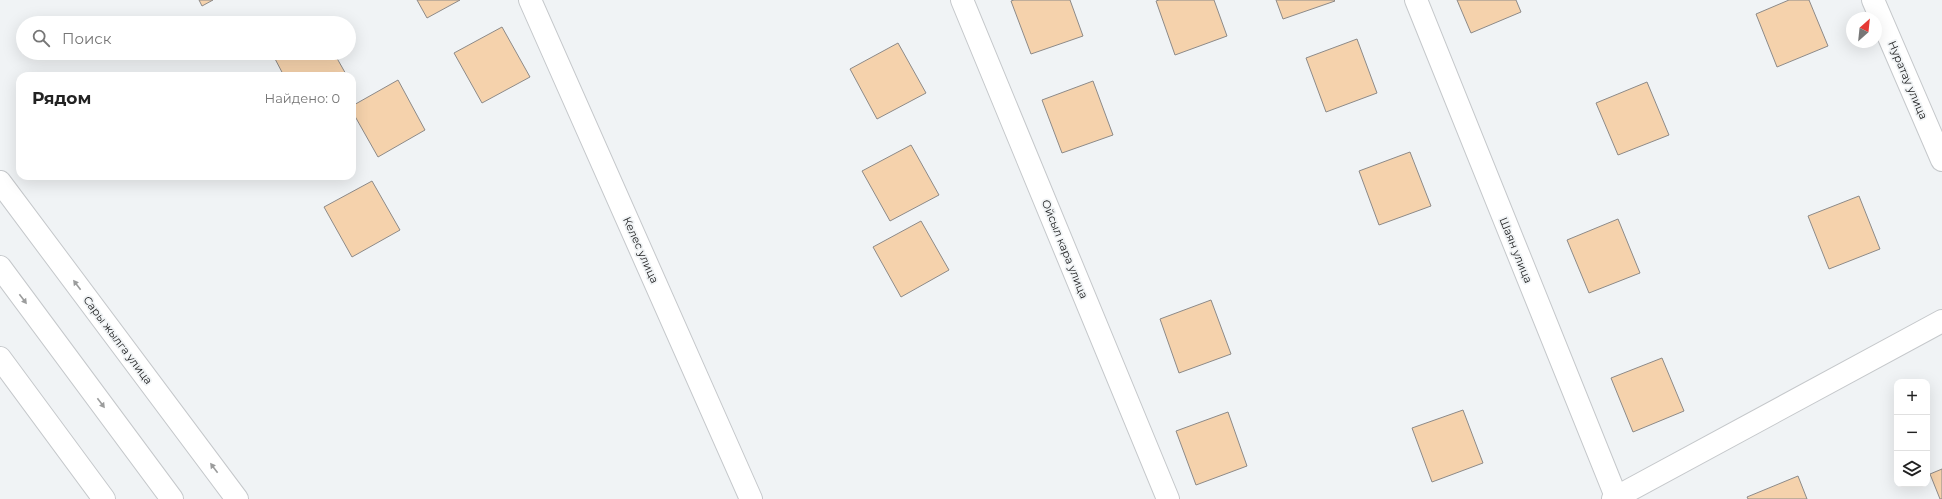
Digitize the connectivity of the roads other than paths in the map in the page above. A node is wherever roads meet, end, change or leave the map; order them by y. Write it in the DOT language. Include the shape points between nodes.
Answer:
graph roads {
  1 [pos="530,0"];
  2 [pos="962,0"];
  3 [pos="1416,0"];
  4 [pos="1873,0"];
  5 [pos="1942,160"];
  6 [pos="0,182"];
  7 [pos="0,267"];
  8 [pos="1942,321"];
  9 [pos="0,358"];
  10 [pos="1616,498"];
  11 [pos="104,499"];
  12 [pos="172,499"];
  13 [pos="237,499"];
  14 [pos="751,499"];
  15 [pos="1168,499"];
  1 -- 14 [label="street, Келес улица"];
  2 -- 15 [label="street, Ойсыл кара улица"];
  3 -- 10 [label="street, Шаян улица"];
  4 -- 5 [label="street, Нуратау улица"];
  13 -- 6 [label="street, Сары жылга улица, one-way"];
  7 -- 12 [label="street, one-way"];
  8 -- 10 [label="street"];
  9 -- 11 [label="street"];
}
